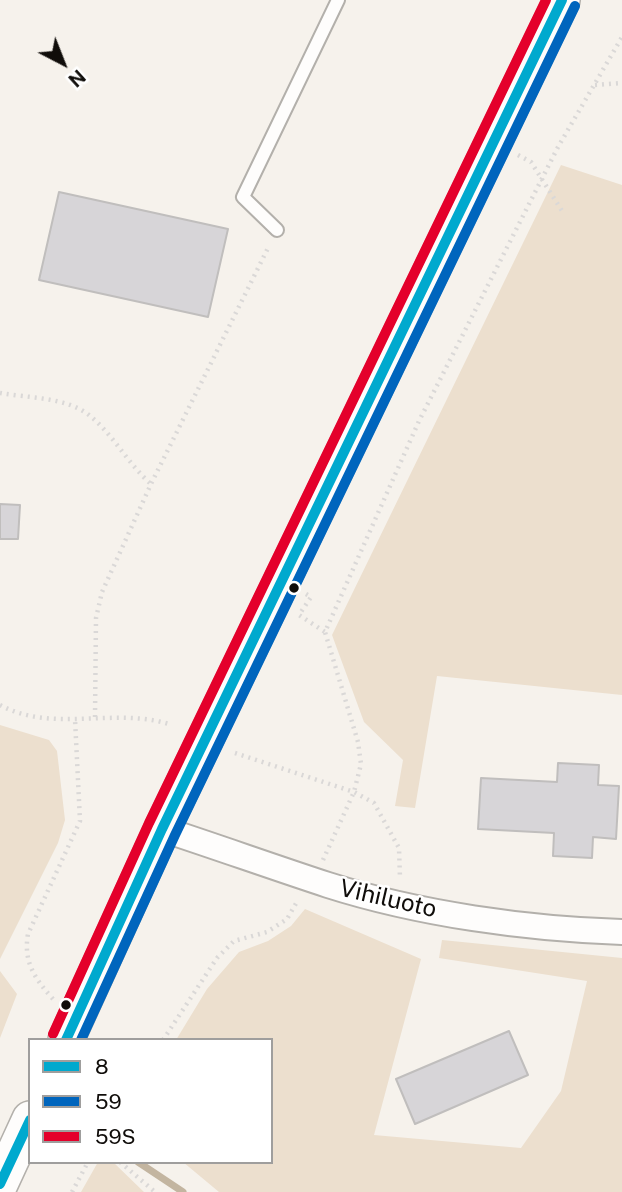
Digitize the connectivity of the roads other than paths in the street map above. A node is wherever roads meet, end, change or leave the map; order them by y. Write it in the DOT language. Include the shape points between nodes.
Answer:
graph roads {
  1 [pos="338,0"];
  2 [pos="562,0"];
  3 [pos="277,230"];
  4 [pos="162,829"];
  5 [pos="622,932"];
  6 [pos="72,1026"];
  7 [pos="28,1123"];
  8 [pos="0,1184"];
  1 -- 3 [label="lane" via="243,197"];
  2 -- 4 [label="main road"];
  4 -- 5 [label="street, Vihiluoto" via="311,878 443,912"];
  4 -- 6 [label="main road"];
  7 -- 8 [label="main road"];
}
